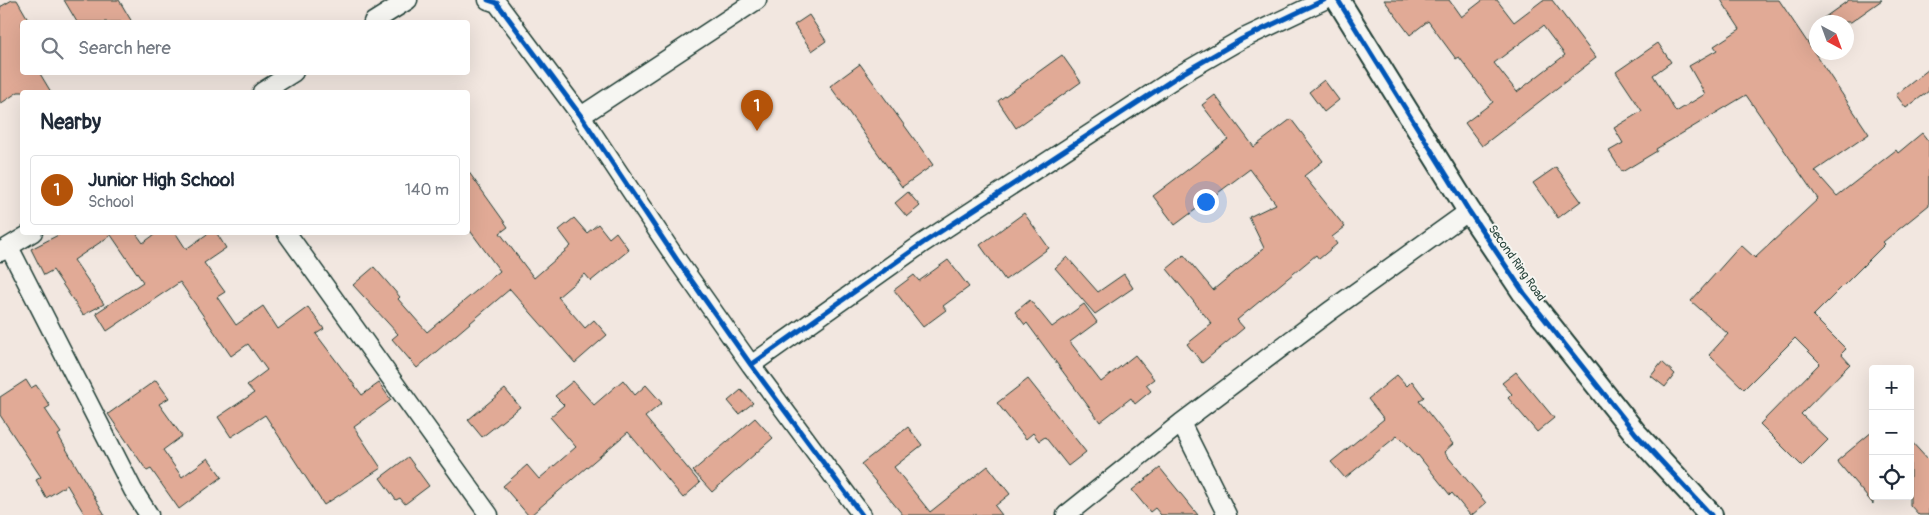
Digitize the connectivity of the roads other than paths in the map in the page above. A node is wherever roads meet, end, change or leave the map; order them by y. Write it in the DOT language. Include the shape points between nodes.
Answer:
graph roads {
  1 [pos="408,0"];
  2 [pos="488,0"];
  3 [pos="757,0"];
  4 [pos="1324,0"];
  5 [pos="1338,0"];
  6 [pos="375,20"];
  7 [pos="289,75"];
  8 [pos="265,90"];
  9 [pos="581,116"];
  10 [pos="1469,211"];
  11 [pos="28,235"];
  12 [pos="288,235"];
  13 [pos="4,250"];
  14 [pos="751,365"];
  15 [pos="1181,423"];
  16 [pos="149,515"];
  17 [pos="489,515"];
  18 [pos="862,515"];
  19 [pos="1066,515"];
  20 [pos="1227,515"];
  21 [pos="1711,515"];
  1 -- 6 [label="street"];
  2 -- 9 [label="street" via="497,3"];
  3 -- 9 [label="street"];
  4 -- 14 [label="street" via="1242,39 1183,73 922,243"];
  5 -- 10 [label="street, Second Ring Road"];
  7 -- 8 [label="street"];
  9 -- 14 [label="street"];
  10 -- 15 [label="street"];
  10 -- 21 [label="street, Second Ring Road" via="1524,293 1636,434"];
  11 -- 13 [label="street"];
  12 -- 17 [label="street"];
  13 -- 16 [label="street"];
  14 -- 18 [label="street"];
  15 -- 19 [label="street"];
  15 -- 20 [label="street"];
}
